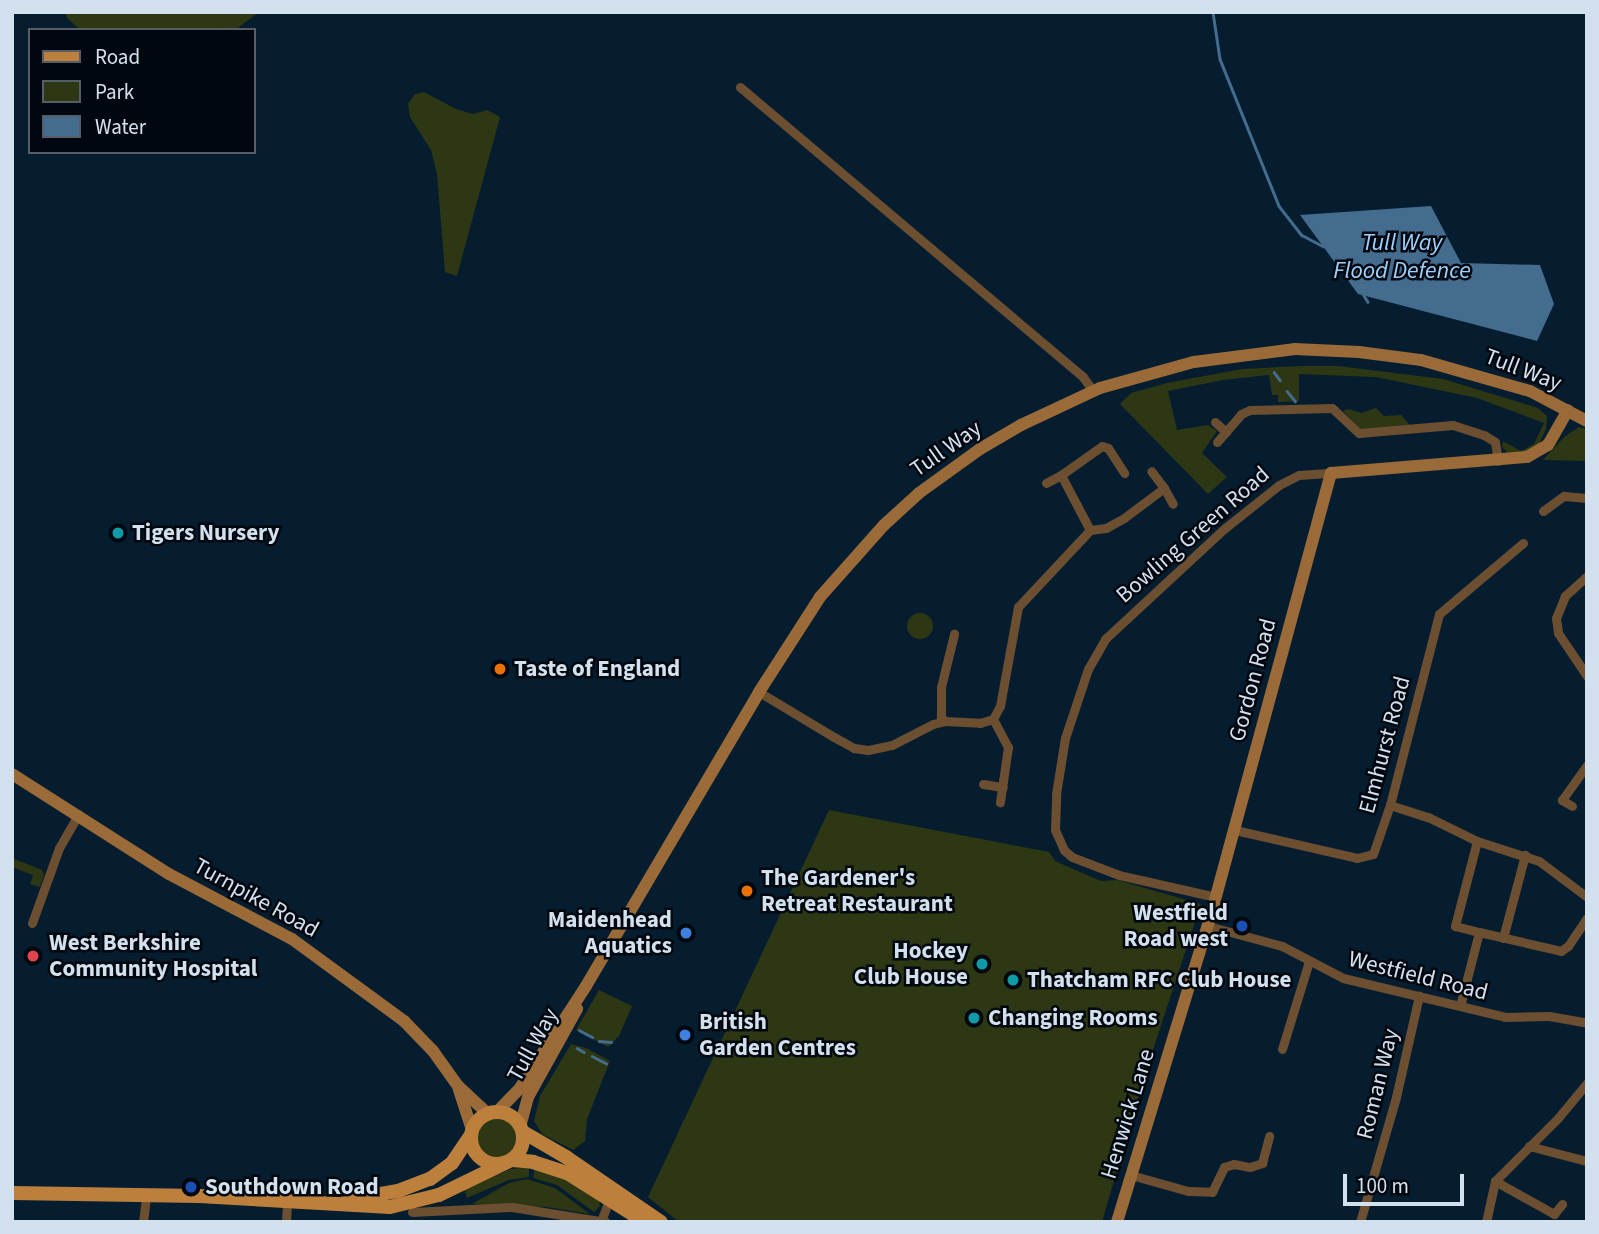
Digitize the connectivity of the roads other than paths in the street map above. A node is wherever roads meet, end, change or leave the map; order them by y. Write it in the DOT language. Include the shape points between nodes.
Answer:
graph roads {
  1 [pos="740,87"];
  2 [pos="1093,391"];
  3 [pos="1568,410"];
  4 [pos="1587,421"];
  5 [pos="1215,422"];
  6 [pos="1226,432"];
  7 [pos="1217,442"];
  8 [pos="1498,461"];
  9 [pos="1151,471"];
  10 [pos="1125,472"];
  11 [pos="1331,474"];
  12 [pos="1060,475"];
  13 [pos="1046,483"];
  14 [pos="1164,488"];
  15 [pos="1544,495"];
  16 [pos="1587,498"];
  17 [pos="1173,504"];
  18 [pos="1552,504"];
  19 [pos="1543,511"];
  20 [pos="1090,530"];
  21 [pos="1516,545"];
  22 [pos="1587,576"];
  23 [pos="954,635"];
  24 [pos="1587,676"];
  25 [pos="759,692"];
  26 [pos="993,719"];
  27 [pos="945,721"];
  28 [pos="1587,765"];
  29 [pos="12,774"];
  30 [pos="983,783"];
  31 [pos="1003,787"];
  32 [pos="1000,802"];
  33 [pos="1390,805"];
  34 [pos="1572,806"];
  35 [pos="79,814"];
  36 [pos="1235,830"];
  37 [pos="1477,841"];
  38 [pos="1525,855"];
  39 [pos="1216,897"];
  40 [pos="1587,897"];
  41 [pos="1587,918"];
  42 [pos="32,923"];
  43 [pos="1208,926"];
  44 [pos="1479,932"];
  45 [pos="1503,938"];
  46 [pos="1309,961"];
  47 [pos="586,986"];
  48 [pos="1419,996"];
  49 [pos="1460,1006"];
  50 [pos="1587,1023"];
  51 [pos="1282,1049"];
  52 [pos="1587,1083"];
  53 [pos="458,1086"];
  54 [pos="492,1113"];
  55 [pos="522,1130"];
  56 [pos="471,1133"];
  57 [pos="1269,1136"];
  58 [pos="1529,1146"];
  59 [pos="508,1161"];
  60 [pos="1587,1161"];
  61 [pos="1131,1175"];
  62 [pos="1495,1181"];
  63 [pos="12,1193"];
  64 [pos="612,1194"];
  65 [pos="146,1196"];
  66 [pos="461,1196"];
  67 [pos="287,1201"];
  68 [pos="332,1203"];
  69 [pos="1562,1204"];
  70 [pos="460,1209"];
  71 [pos="412,1212"];
  72 [pos="603,1221"];
  73 [pos="143,1222"];
  74 [pos="286,1222"];
  75 [pos="645,1222"];
  76 [pos="661,1222"];
  77 [pos="1117,1222"];
  78 [pos="1360,1222"];
  79 [pos="1486,1222"];
  1 -- 2 [label="street" via="1083,377"];
  2 -- 3 [label="street, Tull Way" via="1194,362 1308,350 1421,359 1520,387"];
  2 -- 25 [label="street, Tull Way" via="990,443 901,509 820,597"];
  3 -- 4 [label="street"];
  3 -- 8 [label="street, Bowling Green Road" via="1543,450"];
  5 -- 6 [label="street"];
  6 -- 7 [label="street"];
  6 -- 8 [label="street" via="1250,410 1332,408 1359,433 1453,425 1495,442"];
  8 -- 11 [label="street, Bowling Green Road" via="1388,466"];
  9 -- 14 [label="street"];
  10 -- 12 [label="street" via="1102,446"];
  11 -- 36 [label="street, Gordon Road"];
  11 -- 39 [label="street, Bowling Green Road" via="1299,475 1279,485 1225,528 1099,647 1080,689 1062,751 1055,830 1060,845 1072,857 1119,875"];
  12 -- 13 [label="street"];
  12 -- 20 [label="street"];
  14 -- 17 [label="street"];
  14 -- 20 [label="street" via="1124,519"];
  15 -- 18 [label="street"];
  16 -- 18 [label="street" via="1564,496"];
  18 -- 19 [label="street"];
  20 -- 26 [label="street" via="1017,607 1000,706"];
  21 -- 33 [label="street, Elmhurst Road" via="1437,618"];
  22 -- 24 [label="street" via="1565,596 1556,618 1558,633"];
  23 -- 27 [label="street" via="941,687"];
  25 -- 27 [label="street" via="854,748 880,749"];
  25 -- 47 [label="street, Tull Way"];
  26 -- 27 [label="street"];
  26 -- 31 [label="street" via="1008,747"];
  28 -- 34 [label="street" via="1562,800"];
  29 -- 35 [label="street, Turnpike Road"];
  30 -- 31 [label="street"];
  31 -- 32 [label="street"];
  33 -- 36 [label="street, Elmhurst Road" via="1377,849 1365,858"];
  33 -- 37 [label="street" via="1429,817"];
  35 -- 42 [label="street" via="58,848"];
  35 -- 53 [label="street, Turnpike Road" via="160,868 271,926 323,961 404,1021"];
  36 -- 39 [label="street, Gordon Road"];
  37 -- 38 [label="street"];
  37 -- 44 [label="street" via="1455,926"];
  38 -- 40 [label="street" via="1545,864"];
  38 -- 45 [label="street"];
  39 -- 43 [label="street, Henwick Lane"];
  41 -- 45 [label="street" via="1561,951"];
  43 -- 46 [label="street, Westfield Road" via="1273,943"];
  43 -- 61 [label="street, Henwick Lane"];
  44 -- 45 [label="street"];
  44 -- 49 [label="street"];
  46 -- 48 [label="street, Westfield Road" via="1343,978"];
  46 -- 51 [label="street"];
  47 -- 54 [label="street, Tull Way" via="520,1088"];
  47 -- 55 [label="street, Tull Way" via="528,1097"];
  48 -- 49 [label="street, Westfield Road"];
  48 -- 78 [label="street, Roman Way" via="1398,1091"];
  49 -- 50 [label="street, Westfield Road" via="1505,1017 1549,1016"];
  52 -- 58 [label="street"];
  53 -- 54 [label="street, Turnpike Road"];
  53 -- 56 [label="street, Turnpike Road"];
  54 -- 55 [label="main road" via="510,1116"];
  54 -- 56 [label="main road" via="476,1122"];
  55 -- 59 [label="main road" via="520,1150"];
  55 -- 64 [label="main road"];
  56 -- 59 [label="main road" via="479,1157 493,1164"];
  56 -- 68 [label="main road" via="453,1163 430,1180"];
  57 -- 61 [label="street" via="1262,1163 1228,1165 1212,1192 1188,1191"];
  58 -- 60 [label="street"];
  58 -- 62 [label="street"];
  59 -- 64 [label="main road" via="555,1168"];
  59 -- 68 [label="main road" via="484,1176 416,1203 383,1207"];
  61 -- 77 [label="street, Henwick Lane"];
  62 -- 69 [label="street" via="1554,1214"];
  62 -- 79 [label="street"];
  63 -- 65 [label="main road"];
  64 -- 72 [label="street"];
  64 -- 75 [label="main road"];
  64 -- 76 [label="main road"];
  65 -- 67 [label="main road"];
  65 -- 73 [label="street"];
  66 -- 70 [label="street"];
  67 -- 68 [label="main road"];
  67 -- 74 [label="street"];
  70 -- 71 [label="street"];
  70 -- 72 [label="street" via="532,1209"];
}
